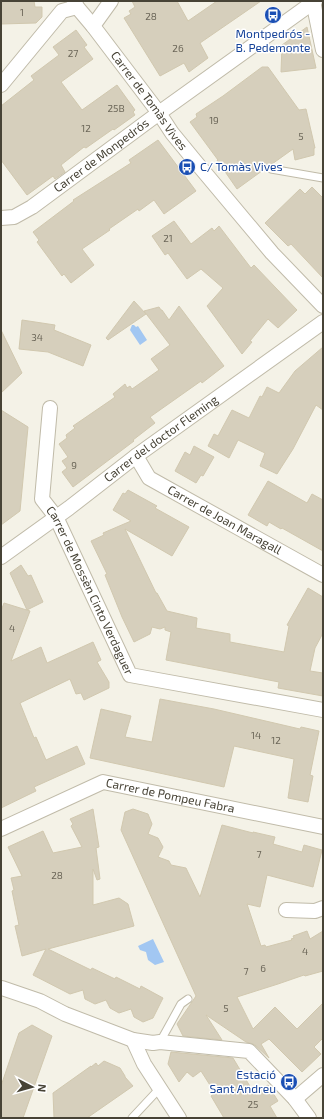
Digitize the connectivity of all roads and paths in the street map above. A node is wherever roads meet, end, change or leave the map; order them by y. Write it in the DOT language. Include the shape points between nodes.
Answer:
graph roads {
  1 [pos="111,1"];
  2 [pos="314,2"];
  3 [pos="75,4"];
  4 [pos="93,26"];
  5 [pos="323,50"];
  6 [pos="1,85"];
  7 [pos="159,113"];
  8 [pos="271,170"];
  9 [pos="323,178"];
  10 [pos="1,218"];
  11 [pos="323,306"];
  12 [pos="323,322"];
  13 [pos="50,408"];
  14 [pos="136,456"];
  15 [pos="56,517"];
  16 [pos="1,557"];
  17 [pos="323,576"];
  18 [pos="323,710"];
  19 [pos="323,827"];
  20 [pos="1,829"];
  21 [pos="323,908"];
  22 [pos="286,910"];
  23 [pos="1,988"];
  24 [pos="188,999"];
  25 [pos="133,1040"];
  26 [pos="156,1042"];
  27 [pos="142,1059"];
  28 [pos="323,1075"];
  29 [pos="160,1088"];
  30 [pos="295,1099"];
  31 [pos="132,1118"];
  32 [pos="179,1118"];
  33 [pos="309,1118"];
  1 -- 4 [label="street"];
  2 -- 5 [label="street"];
  2 -- 7 [label="street, Carrer de Monpedrós"];
  3 -- 4 [label="street, Carrer de Tomàs Vives"];
  3 -- 6 [label="street" via="62,11"];
  4 -- 7 [label="street, Carrer de Tomàs Vives"];
  7 -- 10 [label="street, Carrer de Monpedrós" via="32,206 14,217"];
  7 -- 11 [label="street, Carrer de Tomàs Vives" via="181,144 272,254"];
  8 -- 9 [label="lane"];
  12 -- 14 [label="street, Carrer del doctor Fleming"];
  13 -- 15 [label="street, Carrer de Mossèn Cinto Verdaguer" via="42,498"];
  14 -- 15 [label="street, Carrer del doctor Fleming"];
  14 -- 17 [label="street, Carrer de Joan Maragall" via="149,478"];
  15 -- 16 [label="street, Carrer del doctor Fleming"];
  15 -- 18 [label="street, Carrer de Mossèn Cinto Verdaguer" via="130,675"];
  19 -- 20 [label="street, Carrer de Pompeu Fabra" via="103,782"];
  21 -- 22 [label="street" via="315,911"];
  23 -- 25 [label="street" via="40,1001 65,1014"];
  24 -- 26 [label="lane" via="181,1004"];
  25 -- 26 [label="street"];
  25 -- 27 [label="street"];
  26 -- 27 [label="street" via="146,1049"];
  26 -- 30 [label="street" via="249,1051"];
  27 -- 29 [label="street"];
  28 -- 30 [label="street"];
  29 -- 31 [label="lane"];
  29 -- 32 [label="street"];
  30 -- 33 [label="street"];
}
